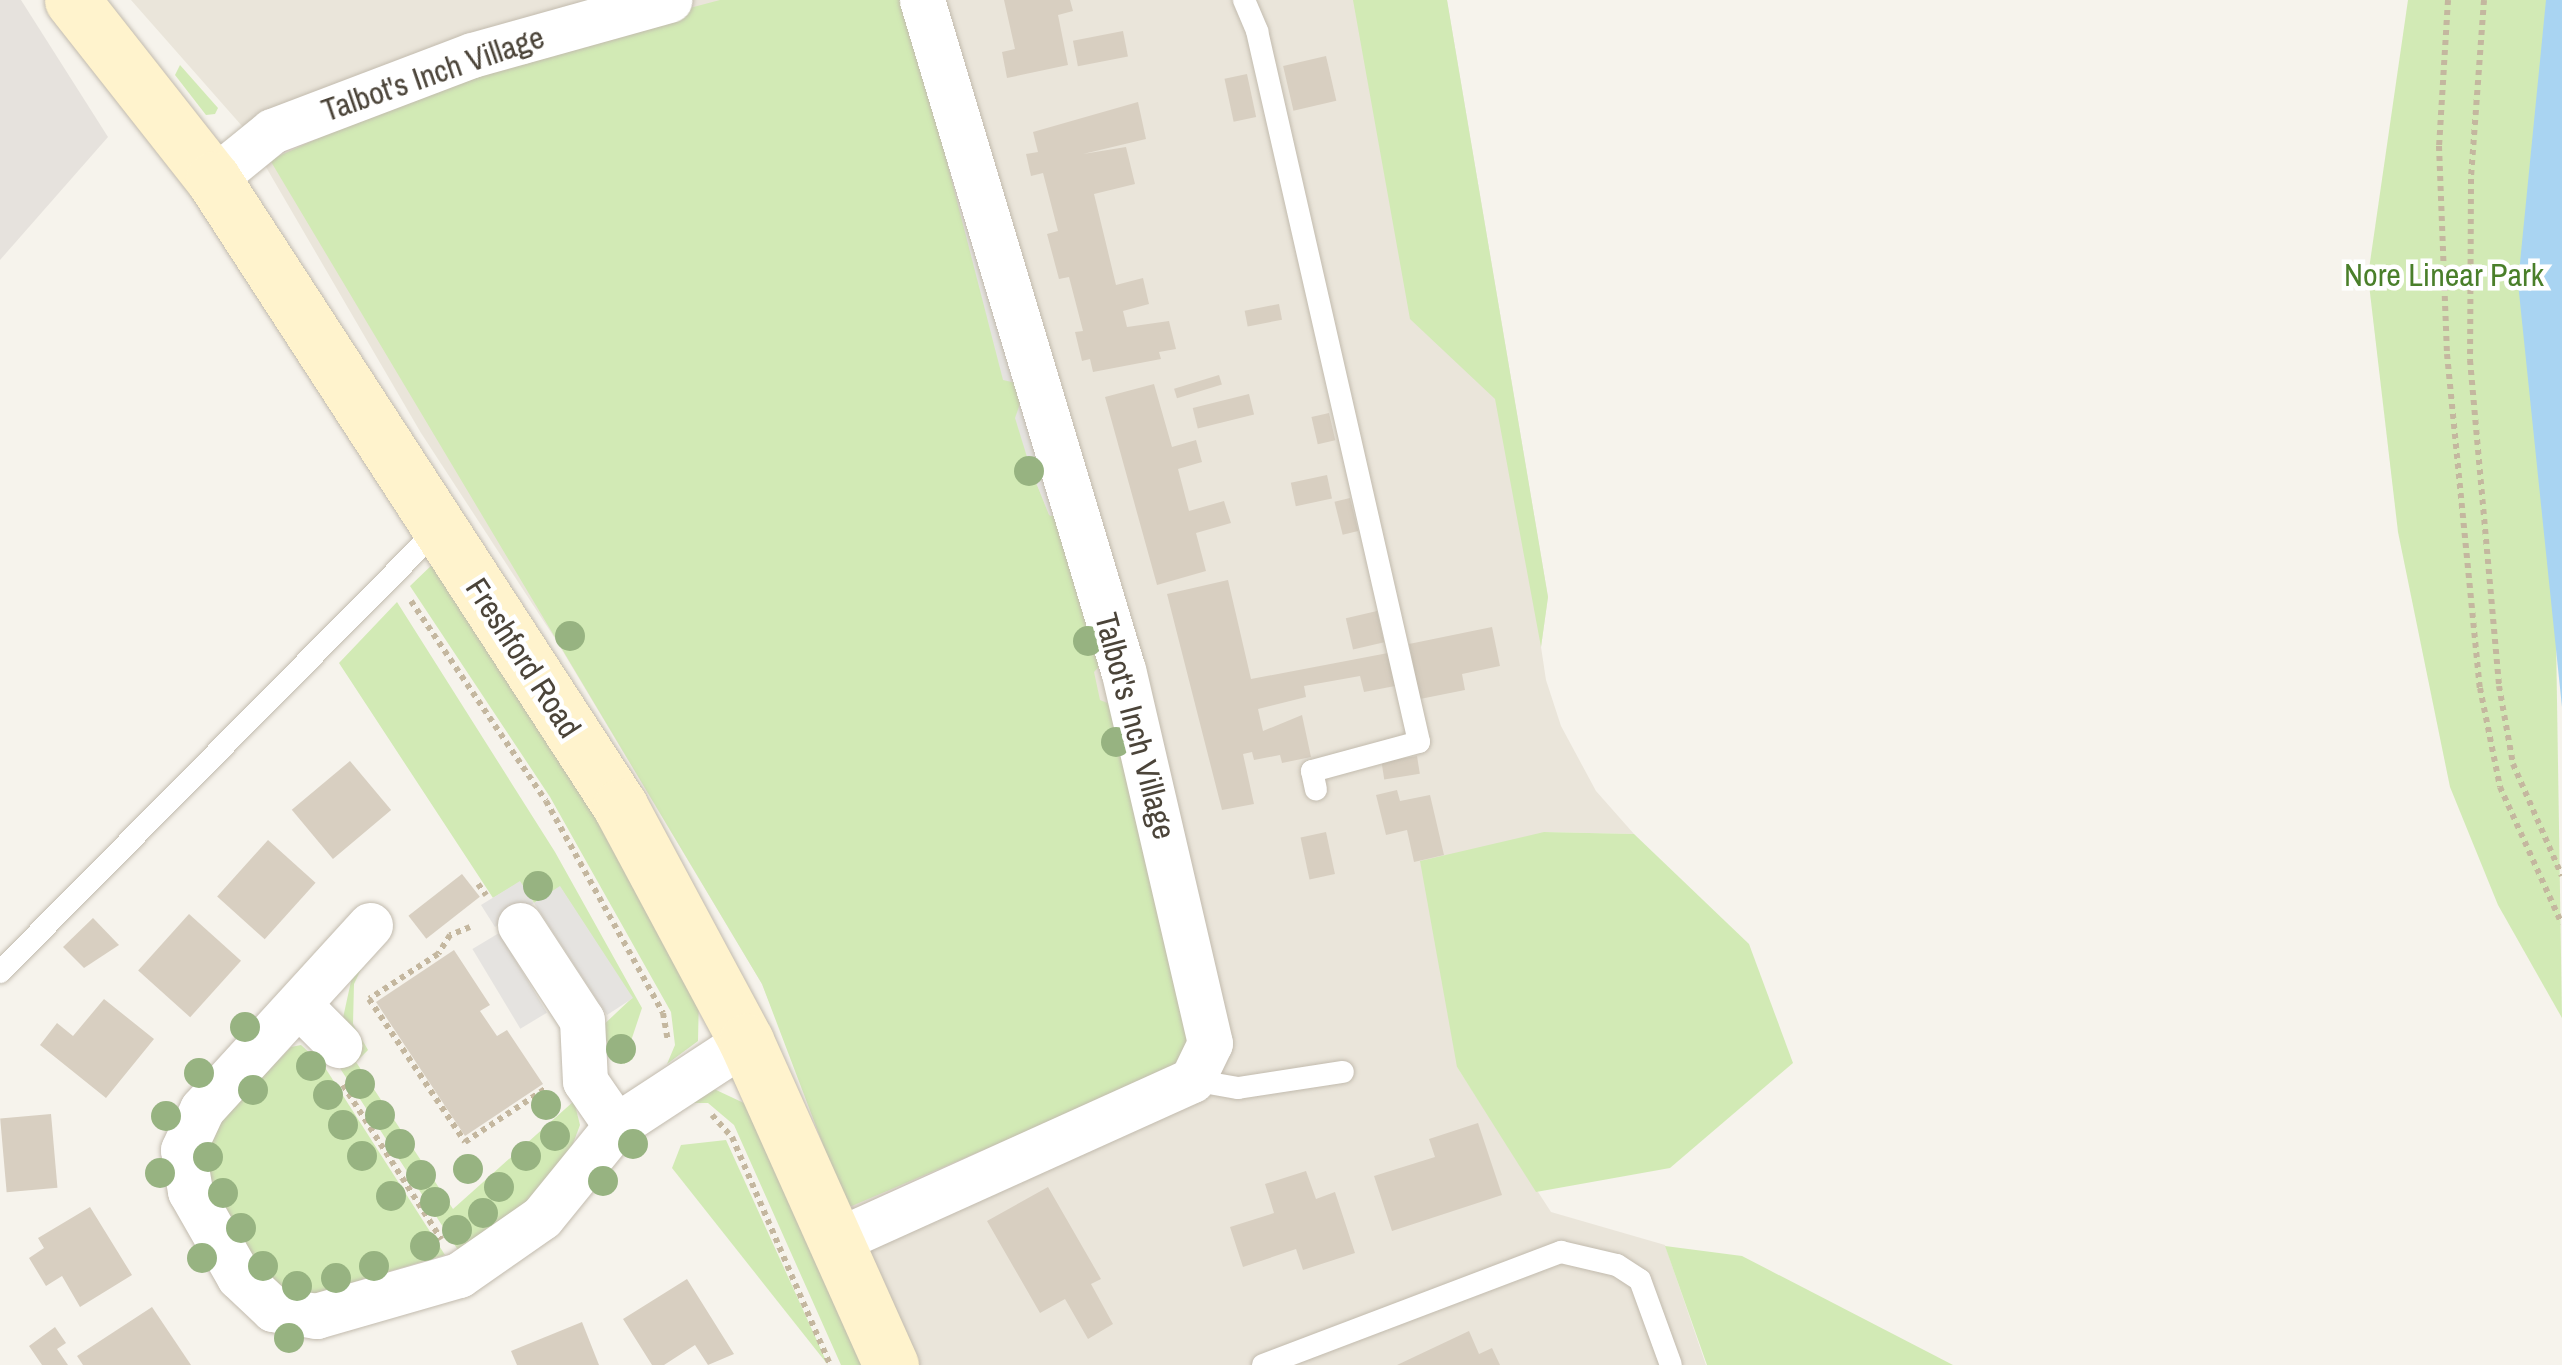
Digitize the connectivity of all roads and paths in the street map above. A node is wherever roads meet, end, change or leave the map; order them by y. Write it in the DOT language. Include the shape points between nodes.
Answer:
graph roads {
  1 [pos="72,0"];
  2 [pos="669,0"];
  3 [pos="922,0"];
  4 [pos="1244,0"];
  5 [pos="2448,0"];
  6 [pos="2484,0"];
  7 [pos="213,179"];
  8 [pos="439,528"];
  9 [pos="411,601"];
  10 [pos="1316,790"];
  11 [pos="2562,876"];
  12 [pos="478,884"];
  13 [pos="486,895"];
  14 [pos="2562,924"];
  15 [pos="370,925"];
  16 [pos="520,925"];
  17 [pos="470,927"];
  18 [pos="0,972"];
  19 [pos="299,1005"];
  20 [pos="746,1040"];
  21 [pos="662,1053"];
  22 [pos="338,1060"];
  23 [pos="1343,1072"];
  24 [pos="1192,1080"];
  25 [pos="554,1083"];
  26 [pos="706,1111"];
  27 [pos="616,1126"];
  28 [pos="838,1240"];
  29 [pos="452,1256"];
  30 [pos="830,1365"];
  31 [pos="891,1365"];
  32 [pos="1263,1365"];
  33 [pos="1671,1365"];
  1 -- 7 [label="main road, Freshford Road"];
  2 -- 7 [label="street, Talbot's Inch Village" via="472,55 272,130"];
  3 -- 24 [label="street, Talbot's Inch Village" via="1128,688 1203,995 1210,1044"];
  4 -- 10 [label="lane" via="1258,31 1419,742 1312,772"];
  5 -- 14 [label="path" via="2439,146 2447,354 2480,688 2500,787"];
  6 -- 11 [label="path" via="2471,180 2470,360 2497,667 2513,764"];
  7 -- 8 [label="main road, Freshford Road"];
  8 -- 18 [label="lane"];
  8 -- 20 [label="main road, Freshford Road" via="620,806"];
  9 -- 21 [label="path" via="546,801 663,1013 668,1041"];
  12 -- 13 [label="path"];
  15 -- 19 [label="street"];
  16 -- 27 [label="street" via="582,1020 585,1081"];
  17 -- 25 [label="path" via="450,935 438,954 369,999 465,1142"];
  19 -- 22 [label="street"];
  19 -- 27 [label="street" via="202,1109 183,1150 190,1192 240,1278 273,1308 327,1314 459,1274 542,1217"];
  20 -- 27 [label="street"];
  20 -- 28 [label="main road, Freshford Road"];
  22 -- 29 [label="path"];
  23 -- 24 [label="lane" via="1238,1088"];
  24 -- 28 [label="street"];
  26 -- 30 [label="path" via="732,1137"];
  28 -- 31 [label="main road, Freshford Road"];
  32 -- 33 [label="lane" via="1562,1252 1617,1264 1640,1280"];
}
